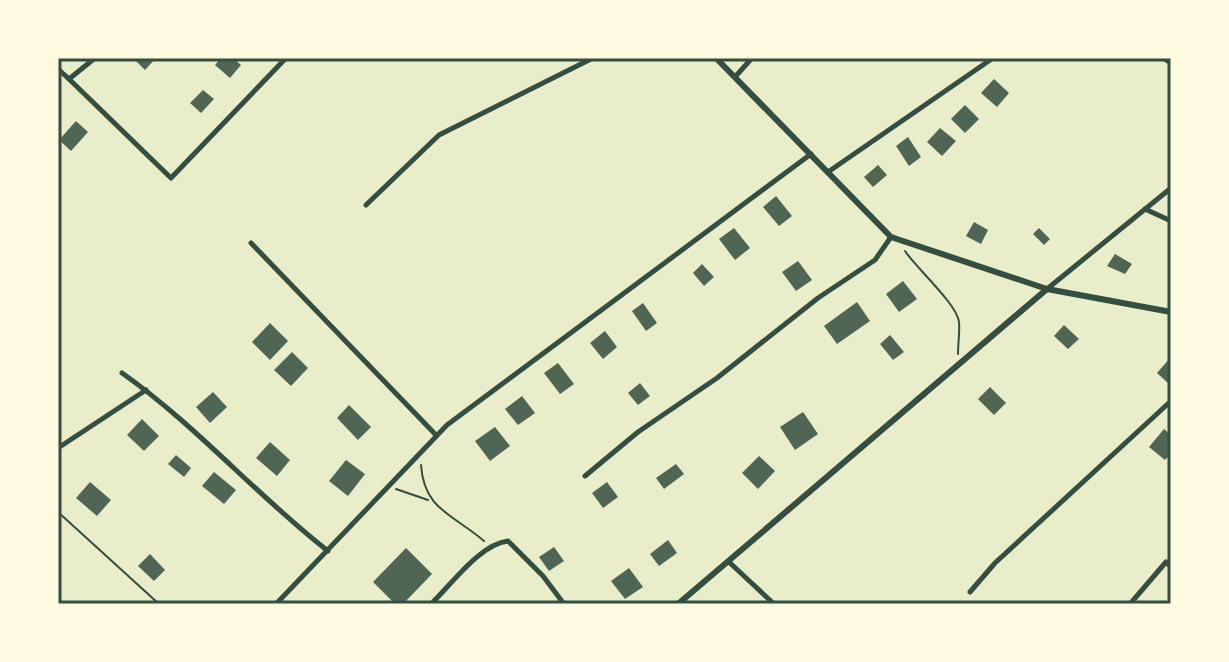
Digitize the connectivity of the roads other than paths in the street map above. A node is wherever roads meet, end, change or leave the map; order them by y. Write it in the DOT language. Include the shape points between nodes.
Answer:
graph roads {
  1 [pos="95,58"];
  2 [pos="286,58"];
  3 [pos="593,58"];
  4 [pos="716,58"];
  5 [pos="752,58"];
  6 [pos="993,58"];
  7 [pos="1163,58"];
  8 [pos="1171,63"];
  9 [pos="58,69"];
  10 [pos="735,77"];
  11 [pos="69,79"];
  12 [pos="811,154"];
  13 [pos="828,172"];
  14 [pos="1171,188"];
  15 [pos="366,205"];
  16 [pos="1145,209"];
  17 [pos="1171,221"];
  18 [pos="894,238"];
  19 [pos="251,243"];
  20 [pos="1047,289"];
  21 [pos="1171,312"];
  22 [pos="122,373"];
  23 [pos="146,390"];
  24 [pos="1171,401"];
  25 [pos="436,435"];
  26 [pos="58,448"];
  27 [pos="585,476"];
  28 [pos="58,512"];
  29 [pos="328,551"];
  30 [pos="729,562"];
  31 [pos="1171,567"];
  32 [pos="970,592"];
  33 [pos="159,604"];
  34 [pos="276,604"];
  35 [pos="431,604"];
  36 [pos="564,604"];
  37 [pos="678,604"];
  38 [pos="774,604"];
  39 [pos="1130,604"];
  1 -- 11 [label="street"];
  2 -- 11 [label="street" via="171,178"];
  3 -- 15 [label="street" via="439,135"];
  4 -- 10 [label="street"];
  5 -- 10 [label="street"];
  6 -- 13 [label="street"];
  7 -- 8 [label="street"];
  9 -- 11 [label="street"];
  10 -- 12 [label="street"];
  12 -- 13 [label="street"];
  12 -- 25 [label="street"];
  13 -- 18 [label="street"];
  14 -- 16 [label="street"];
  16 -- 17 [label="street"];
  16 -- 20 [label="street"];
  18 -- 20 [label="street"];
  18 -- 27 [label="street" via="875,260"];
  19 -- 25 [label="street"];
  20 -- 21 [label="street"];
  20 -- 30 [label="street"];
  22 -- 23 [label="street"];
  23 -- 26 [label="street"];
  23 -- 29 [label="street"];
  24 -- 32 [label="street"];
  25 -- 29 [label="street"];
  28 -- 33 [label="lane"];
  29 -- 34 [label="street"];
  30 -- 37 [label="street"];
  30 -- 38 [label="street"];
  31 -- 39 [label="street" via="1166,562"];
  35 -- 36 [label="street" via="491,548 508,541"];
}
